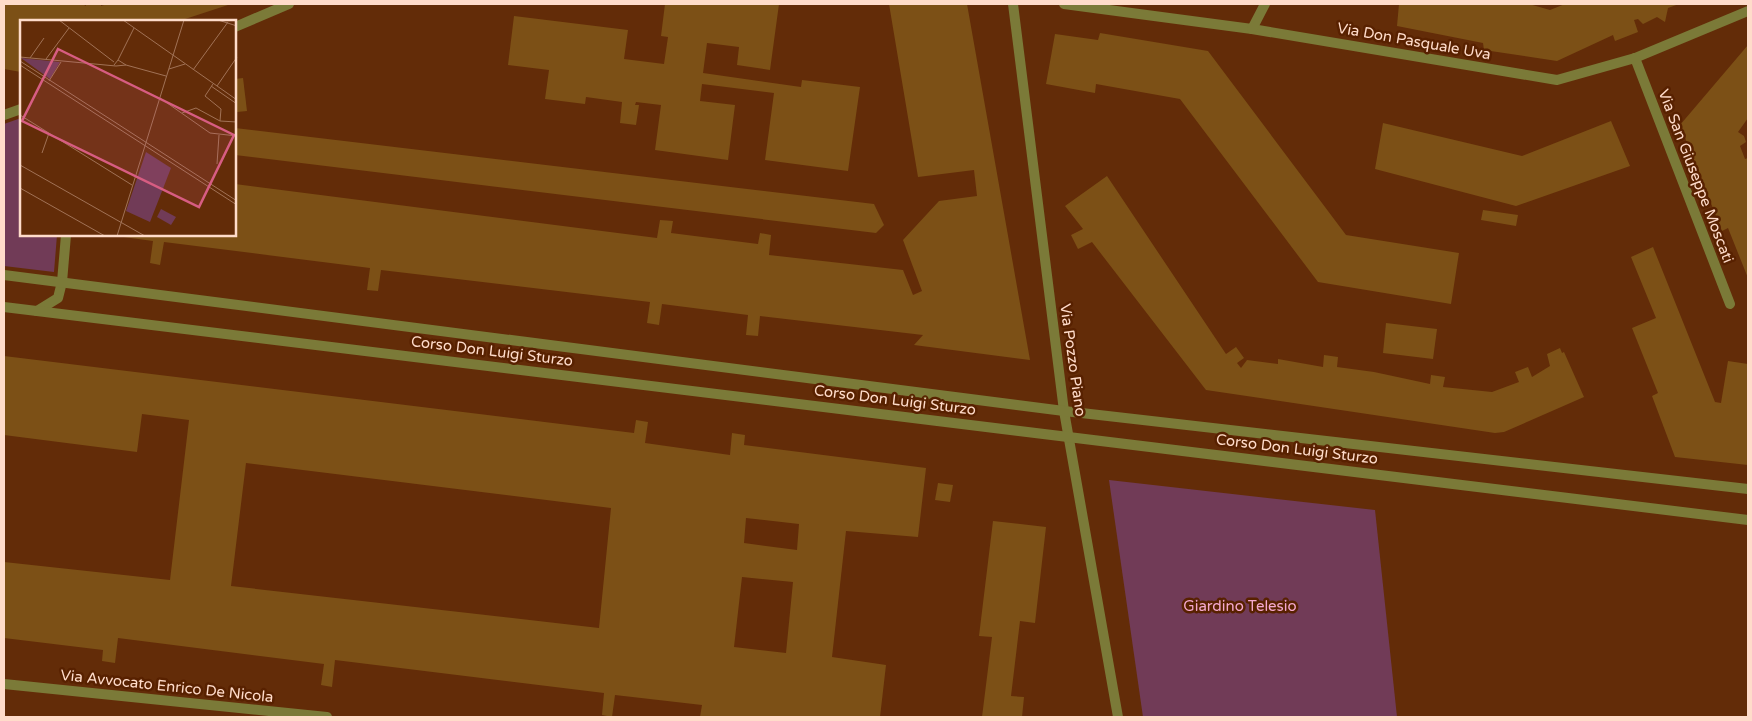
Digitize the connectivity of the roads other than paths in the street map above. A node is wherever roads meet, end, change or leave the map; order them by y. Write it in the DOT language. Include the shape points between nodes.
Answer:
graph roads {
  1 [pos="289,4"];
  2 [pos="1013,4"];
  3 [pos="1064,4"];
  4 [pos="1265,4"];
  5 [pos="1748,12"];
  6 [pos="236,27"];
  7 [pos="1252,29"];
  8 [pos="1635,58"];
  9 [pos="20,109"];
  10 [pos="4,115"];
  11 [pos="66,236"];
  12 [pos="4,275"];
  13 [pos="62,282"];
  14 [pos="1730,304"];
  15 [pos="4,306"];
  16 [pos="37,311"];
  17 [pos="1064,411"];
  18 [pos="1070,436"];
  19 [pos="1748,489"];
  20 [pos="1748,520"];
  21 [pos="4,684"];
  22 [pos="255,714"];
  23 [pos="327,717"];
  24 [pos="1118,717"];
  1 -- 6 [label="street"];
  2 -- 17 [label="street, Via Pozzo Piano"];
  3 -- 7 [label="street, Via Don Pasquale Uva"];
  4 -- 7 [label="street"];
  5 -- 8 [label="street, Via Don Pasquale Uva"];
  7 -- 8 [label="street, Via Don Pasquale Uva" via="1557,80"];
  8 -- 14 [label="street, Via San Giuseppe Moscati"];
  9 -- 10 [label="street"];
  11 -- 13 [label="street"];
  12 -- 13 [label="street, Corso Don Luigi Sturzo"];
  13 -- 16 [label="street" via="58,298"];
  13 -- 17 [label="street, Corso Don Luigi Sturzo"];
  15 -- 16 [label="street, Corso Don Luigi Sturzo"];
  16 -- 18 [label="street, Corso Don Luigi Sturzo"];
  17 -- 18 [label="street, Via Pozzo Piano"];
  17 -- 19 [label="street, Corso Don Luigi Sturzo"];
  18 -- 20 [label="street, Corso Don Luigi Sturzo"];
  18 -- 24 [label="street, Via Pozzo Piano"];
  21 -- 22 [label="street, Via Avvocato Enrico De Nicola"];
  22 -- 23 [label="street, Via Avvocato Enrico De Nicola"];
}
